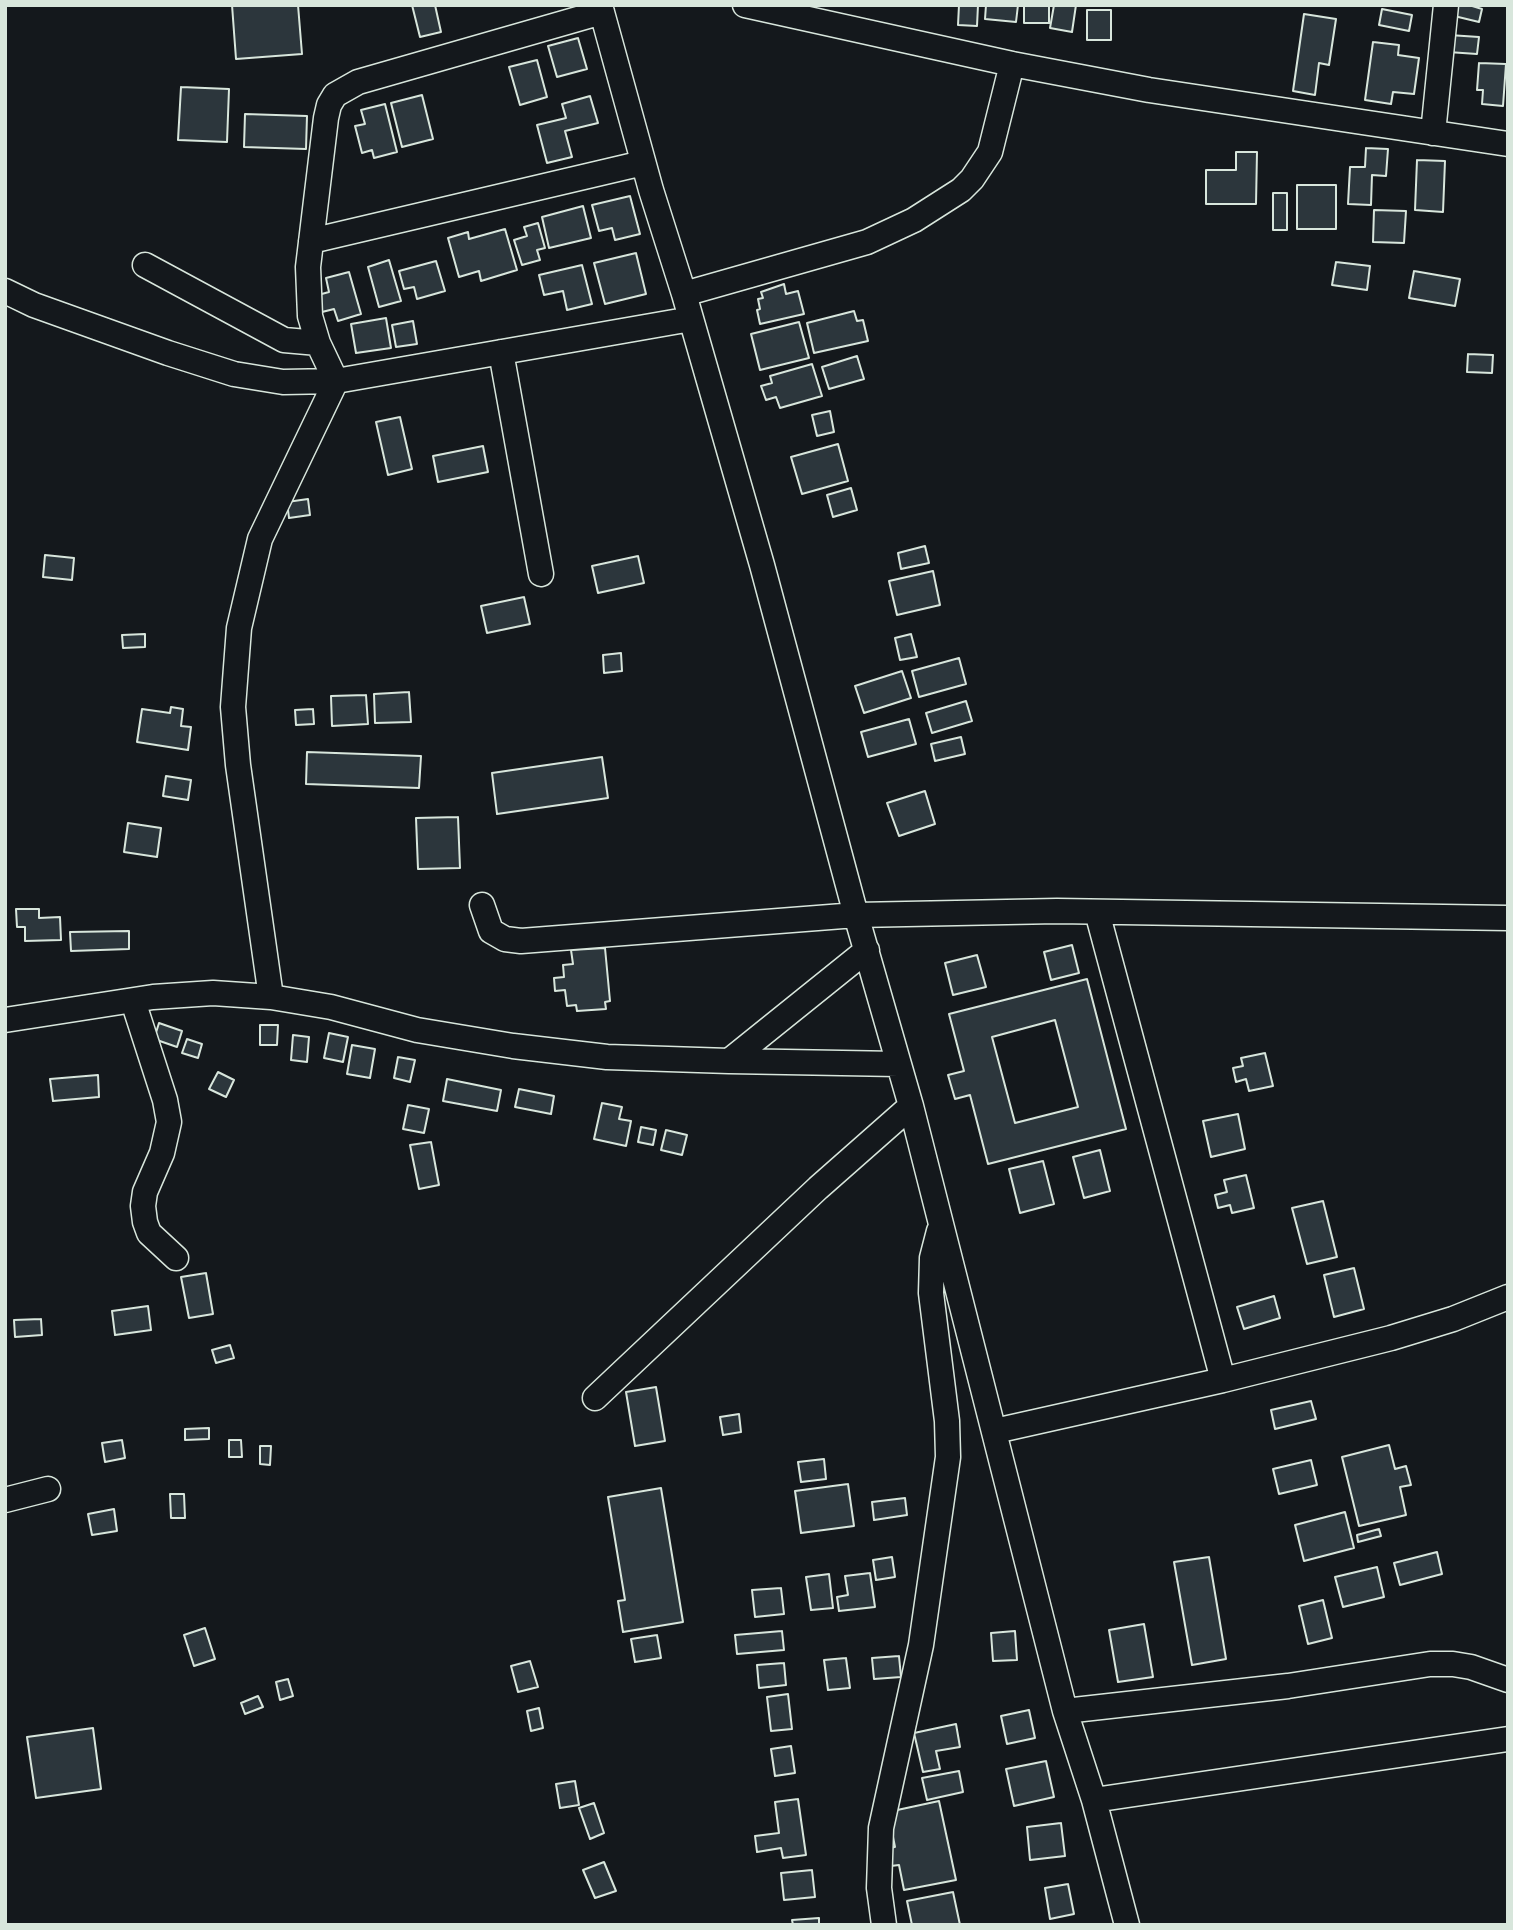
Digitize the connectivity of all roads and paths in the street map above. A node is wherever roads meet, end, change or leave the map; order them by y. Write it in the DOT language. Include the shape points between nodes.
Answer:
graph roads {
  1 [pos="745,5"];
  2 [pos="1446,5"];
  3 [pos="601,9"];
  4 [pos="1012,65"];
  5 [pos="1433,133"];
  6 [pos="1508,144"];
  7 [pos="643,163"];
  8 [pos="311,241"];
  9 [pos="145,265"];
  10 [pos="5,291"];
  11 [pos="684,294"];
  12 [pos="691,319"];
  13 [pos="318,343"];
  14 [pos="501,352"];
  15 [pos="335,381"];
  16 [pos="541,573"];
  17 [pos="482,905"];
  18 [pos="1097,912"];
  19 [pos="856,915"];
  20 [pos="1508,918"];
  21 [pos="867,950"];
  22 [pos="271,997"];
  23 [pos="133,1001"];
  24 [pos="5,1020"];
  25 [pos="729,1061"];
  26 [pos="898,1065"];
  27 [pos="911,1106"];
  28 [pos="940,1224"];
  29 [pos="177,1258"];
  30 [pos="1508,1297"];
  31 [pos="1223,1380"];
  32 [pos="595,1398"];
  33 [pos="995,1431"];
  34 [pos="48,1489"];
  35 [pos="5,1500"];
  36 [pos="1508,1680"];
  37 [pos="1065,1712"];
  38 [pos="1508,1739"];
  39 [pos="1094,1801"];
  40 [pos="884,1925"];
  41 [pos="1127,1925"];
  1 -- 4 [label="street"];
  2 -- 5 [label="street"];
  3 -- 7 [label="street"];
  3 -- 8 [label="street" via="358,82 335,95 326,118"];
  4 -- 5 [label="street"];
  4 -- 11 [label="street" via="990,152 961,190 914,220 867,242"];
  5 -- 6 [label="street"];
  7 -- 8 [label="street"];
  7 -- 11 [label="street"];
  8 -- 13 [label="street" via="308,294"];
  9 -- 13 [label="street" via="284,340"];
  10 -- 15 [label="street" via="234,374 284,382"];
  11 -- 12 [label="street"];
  12 -- 14 [label="street"];
  12 -- 19 [label="street"];
  13 -- 15 [label="street"];
  14 -- 15 [label="street"];
  14 -- 16 [label="street"];
  15 -- 22 [label="street" via="260,539 239,628 233,707 238,765"];
  17 -- 19 [label="street" via="491,931 522,941"];
  18 -- 19 [label="street"];
  18 -- 20 [label="street"];
  18 -- 31 [label="street"];
  19 -- 21 [label="street"];
  21 -- 25 [label="street"];
  21 -- 26 [label="street"];
  22 -- 23 [label="street" via="184,994"];
  22 -- 25 [label="street" via="513,1046 607,1057"];
  23 -- 24 [label="street"];
  23 -- 29 [label="street" via="169,1122 145,1192 145,1222 149,1233"];
  25 -- 26 [label="street"];
  26 -- 27 [label="street"];
  27 -- 28 [label="street"];
  27 -- 32 [label="street"];
  28 -- 33 [label="street"];
  28 -- 40 [label="street" via="932,1258 931,1293 947,1457 921,1645 881,1828 879,1888"];
  30 -- 31 [label="street" via="1391,1338"];
  31 -- 33 [label="street"];
  33 -- 37 [label="street"];
  34 -- 35 [label="street"];
  36 -- 37 [label="street" via="1471,1667 1430,1664"];
  37 -- 39 [label="street"];
  38 -- 39 [label="street"];
  39 -- 41 [label="street"];
}
